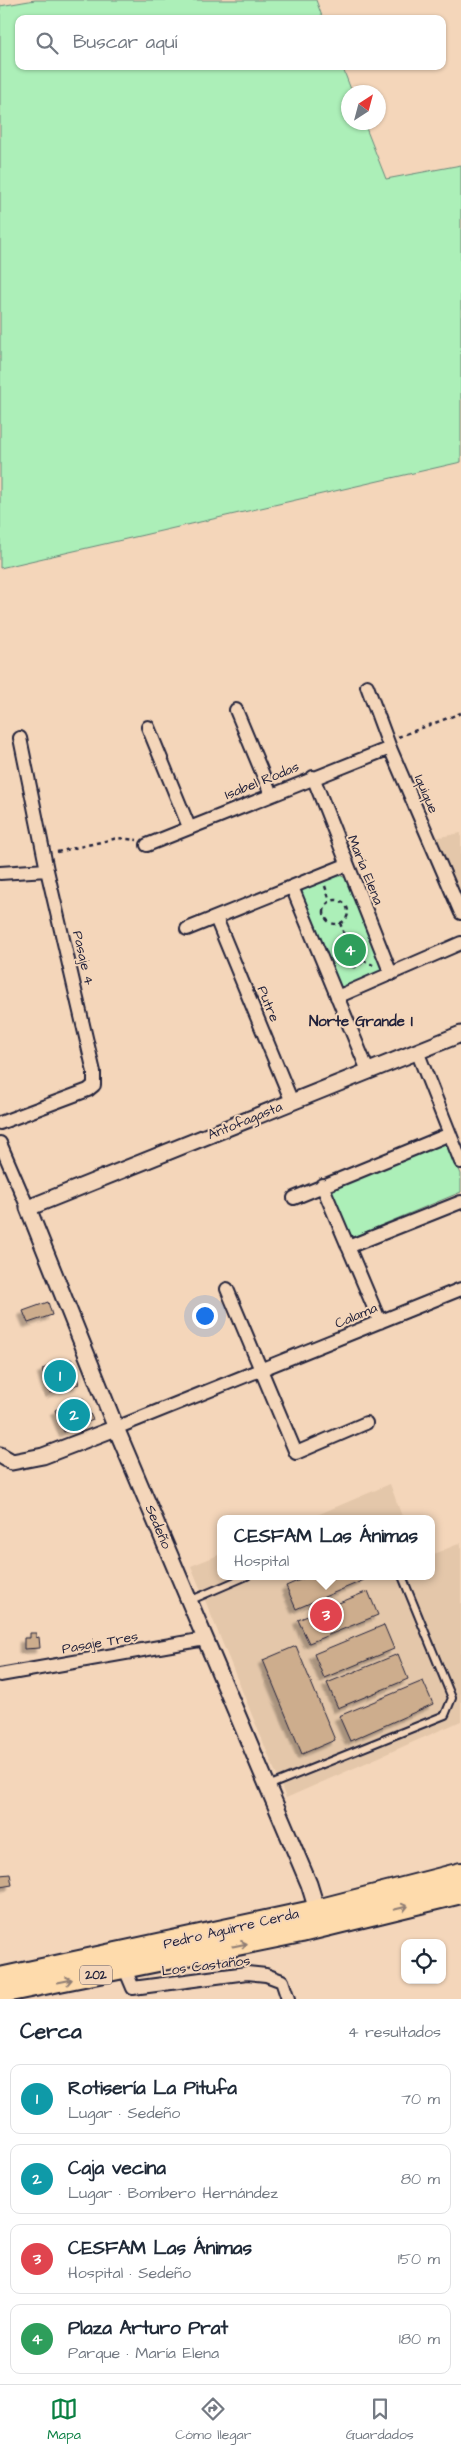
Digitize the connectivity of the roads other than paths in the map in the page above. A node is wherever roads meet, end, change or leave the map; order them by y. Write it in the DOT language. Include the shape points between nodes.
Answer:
graph roads {
  1 [pos="367,686"];
  2 [pos="236,710"];
  3 [pos="148,727"];
  4 [pos="20,738"];
  5 [pos="389,745"];
  6 [pos="312,777"];
  7 [pos="271,794"];
  8 [pos="189,827"];
  9 [pos="147,844"];
  10 [pos="346,865"];
  11 [pos="47,870"];
  12 [pos="0,872"];
  13 [pos="292,887"];
  14 [pos="461,913"];
  15 [pos="216,918"];
  16 [pos="187,929"];
  17 [pos="461,943"];
  18 [pos="391,974"];
  19 [pos="337,998"];
  20 [pos="461,1034"];
  21 [pos="417,1051"];
  22 [pos="368,1071"];
  23 [pos="292,1102"];
  24 [pos="0,1123"];
  25 [pos="450,1134"];
  26 [pos="0,1143"];
  27 [pos="461,1162"];
  28 [pos="322,1185"];
  29 [pos="294,1198"];
  30 [pos="461,1202"];
  31 [pos="28,1208"];
  32 [pos="348,1247"];
  33 [pos="227,1289"];
  34 [pos="461,1289"];
  35 [pos="380,1322"];
  36 [pos="263,1371"];
  37 [pos="366,1424"];
  38 [pos="116,1428"];
  39 [pos="0,1455"];
  40 [pos="238,1580"];
  41 [pos="404,1580"];
  42 [pos="189,1601"];
  43 [pos="204,1639"];
  44 [pos="0,1675"];
  45 [pos="267,1787"];
  46 [pos="461,1874"];
  47 [pos="461,1893"];
  48 [pos="317,1910"];
  49 [pos="342,1922"];
  50 [pos="301,1932"];
  51 [pos="125,1970"];
  52 [pos="0,1978"];
  53 [pos="0,1993"];
  54 [pos="288,1999"];
  1 -- 5 [label="street, Iquique"];
  2 -- 7 [label="street"];
  3 -- 8 [label="street"];
  4 -- 11 [label="street, Pasaje 4"];
  5 -- 6 [label="street, Isabel Rodas"];
  5 -- 14 [label="street, Iquique"];
  6 -- 7 [label="street, Isabel Rodas"];
  6 -- 10 [label="street, María Elena"];
  7 -- 8 [label="street, Isabel Rodas"];
  8 -- 9 [label="street, Isabel Rodas"];
  10 -- 13 [label="street"];
  10 -- 18 [label="street, María Elena"];
  11 -- 12 [label="street"];
  11 -- 24 [label="street, Pasaje 4" via="94,1072 94,1085"];
  13 -- 15 [label="street"];
  13 -- 19 [label="street"];
  15 -- 16 [label="street"];
  15 -- 23 [label="street, Putre"];
  17 -- 18 [label="street"];
  18 -- 19 [label="street"];
  19 -- 22 [label="street"];
  20 -- 21 [label="street, Antofagasta"];
  21 -- 22 [label="street, Antofagasta"];
  21 -- 25 [label="street"];
  22 -- 23 [label="street, Antofagasta"];
  23 -- 31 [label="street, Antofagasta"];
  25 -- 27 [label="street"];
  25 -- 28 [label="street"];
  26 -- 31 [label="street, Sedeño"];
  28 -- 29 [label="street"];
  28 -- 32 [label="street"];
  30 -- 32 [label="street"];
  31 -- 38 [label="street, Sedeño"];
  32 -- 35 [label="street"];
  33 -- 36 [label="street"];
  34 -- 35 [label="street, Calama"];
  35 -- 36 [label="street, Calama"];
  36 -- 37 [label="street" via="296,1453"];
  36 -- 38 [label="street, Calama"];
  38 -- 39 [label="street" via="32,1459 12,1462"];
  38 -- 42 [label="street, Sedeño"];
  40 -- 42 [label="lane"];
  41 -- 45 [label="lane" via="452,1698 445,1715"];
  42 -- 43 [label="street, Sedeño"];
  43 -- 44 [label="street, Pasaje Tres"];
  43 -- 45 [label="street, Sedeño"];
  45 -- 48 [label="street, Sedeño"];
  46 -- 48 [label="highway, Pedro Aguirre Cerda / 202"];
  49 -- 47 [label="highway, Pedro Aguirre Cerda / 202, one-way"];
  48 -- 49 [label="highway"];
  48 -- 50 [label="highway" via="312,1922"];
  48 -- 52 [label="highway, Pedro Aguirre Cerda / 202"];
  49 -- 50 [label="highway, Pedro Aguirre Cerda / 202"];
  51 -- 50 [label="highway, Pedro Aguirre Cerda / 202, one-way"];
  53 -- 51 [label="highway, Pedro Aguirre Cerda / 202, one-way"];
  51 -- 54 [label="street, Los Castaños" via="134,1988 248,1973 266,1975 282,1981"];
}
